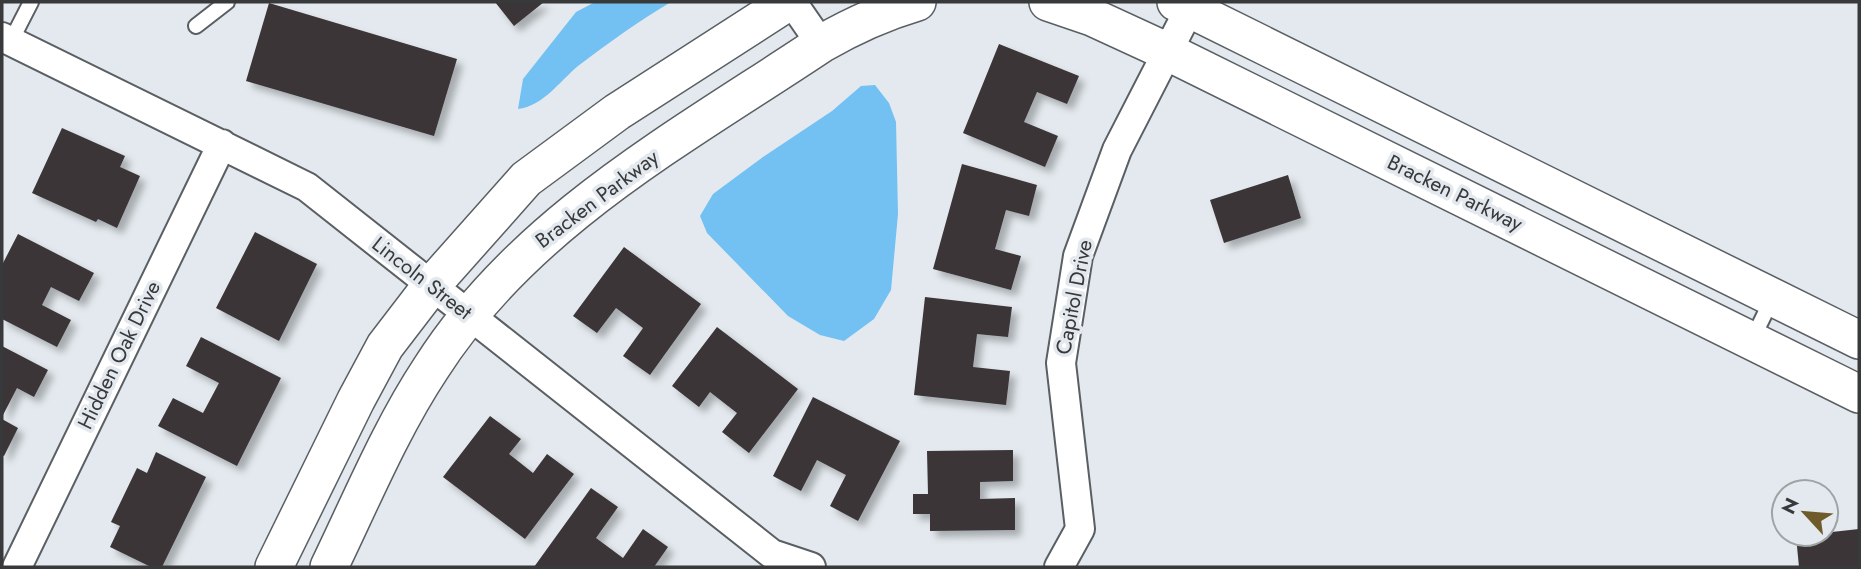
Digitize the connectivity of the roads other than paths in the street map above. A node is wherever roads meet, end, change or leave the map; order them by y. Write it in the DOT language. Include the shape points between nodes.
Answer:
graph roads {
  1 [pos="31,2"];
  2 [pos="226,2"];
  3 [pos="790,2"];
  4 [pos="917,2"];
  5 [pos="1048,2"];
  6 [pos="1186,4"];
  7 [pos="196,26"];
  8 [pos="6,39"];
  9 [pos="821,44"];
  10 [pos="1168,52"];
  11 [pos="222,144"];
  12 [pos="431,285"];
  13 [pos="1773,297"];
  14 [pos="469,316"];
  15 [pos="1752,340"];
  16 [pos="1859,340"];
  17 [pos="1859,394"];
  18 [pos="17,567"];
  19 [pos="274,567"];
  20 [pos="329,567"];
  21 [pos="811,567"];
  22 [pos="1059,567"];
  1 -- 8 [label="lane"];
  2 -- 7 [label="lane"];
  3 -- 9 [label="street"];
  3 -- 12 [label="street" via="617,112 526,178"];
  4 -- 9 [label="street, Bracken Parkway" via="886,11"];
  5 -- 10 [label="street, Bracken Parkway"];
  6 -- 10 [label="street, Capitol Drive"];
  6 -- 13 [label="street"];
  8 -- 11 [label="street, Lincoln Street"];
  9 -- 14 [label="street, Bracken Parkway" via="580,207 519,260"];
  10 -- 15 [label="street, Bracken Parkway"];
  10 -- 22 [label="street, Capitol Drive" via="1117,150 1078,256 1061,363 1080,529"];
  11 -- 12 [label="street, Lincoln Street" via="307,187"];
  11 -- 18 [label="street, Hidden Oak Drive"];
  12 -- 14 [label="street, Lincoln Street"];
  12 -- 19 [label="street" via="371,370"];
  13 -- 15 [label="lane"];
  13 -- 16 [label="street"];
  14 -- 20 [label="street, Bracken Parkway" via="406,410"];
  14 -- 21 [label="street, Lincoln Street" via="772,554"];
  15 -- 17 [label="street, Bracken Parkway"];
}
